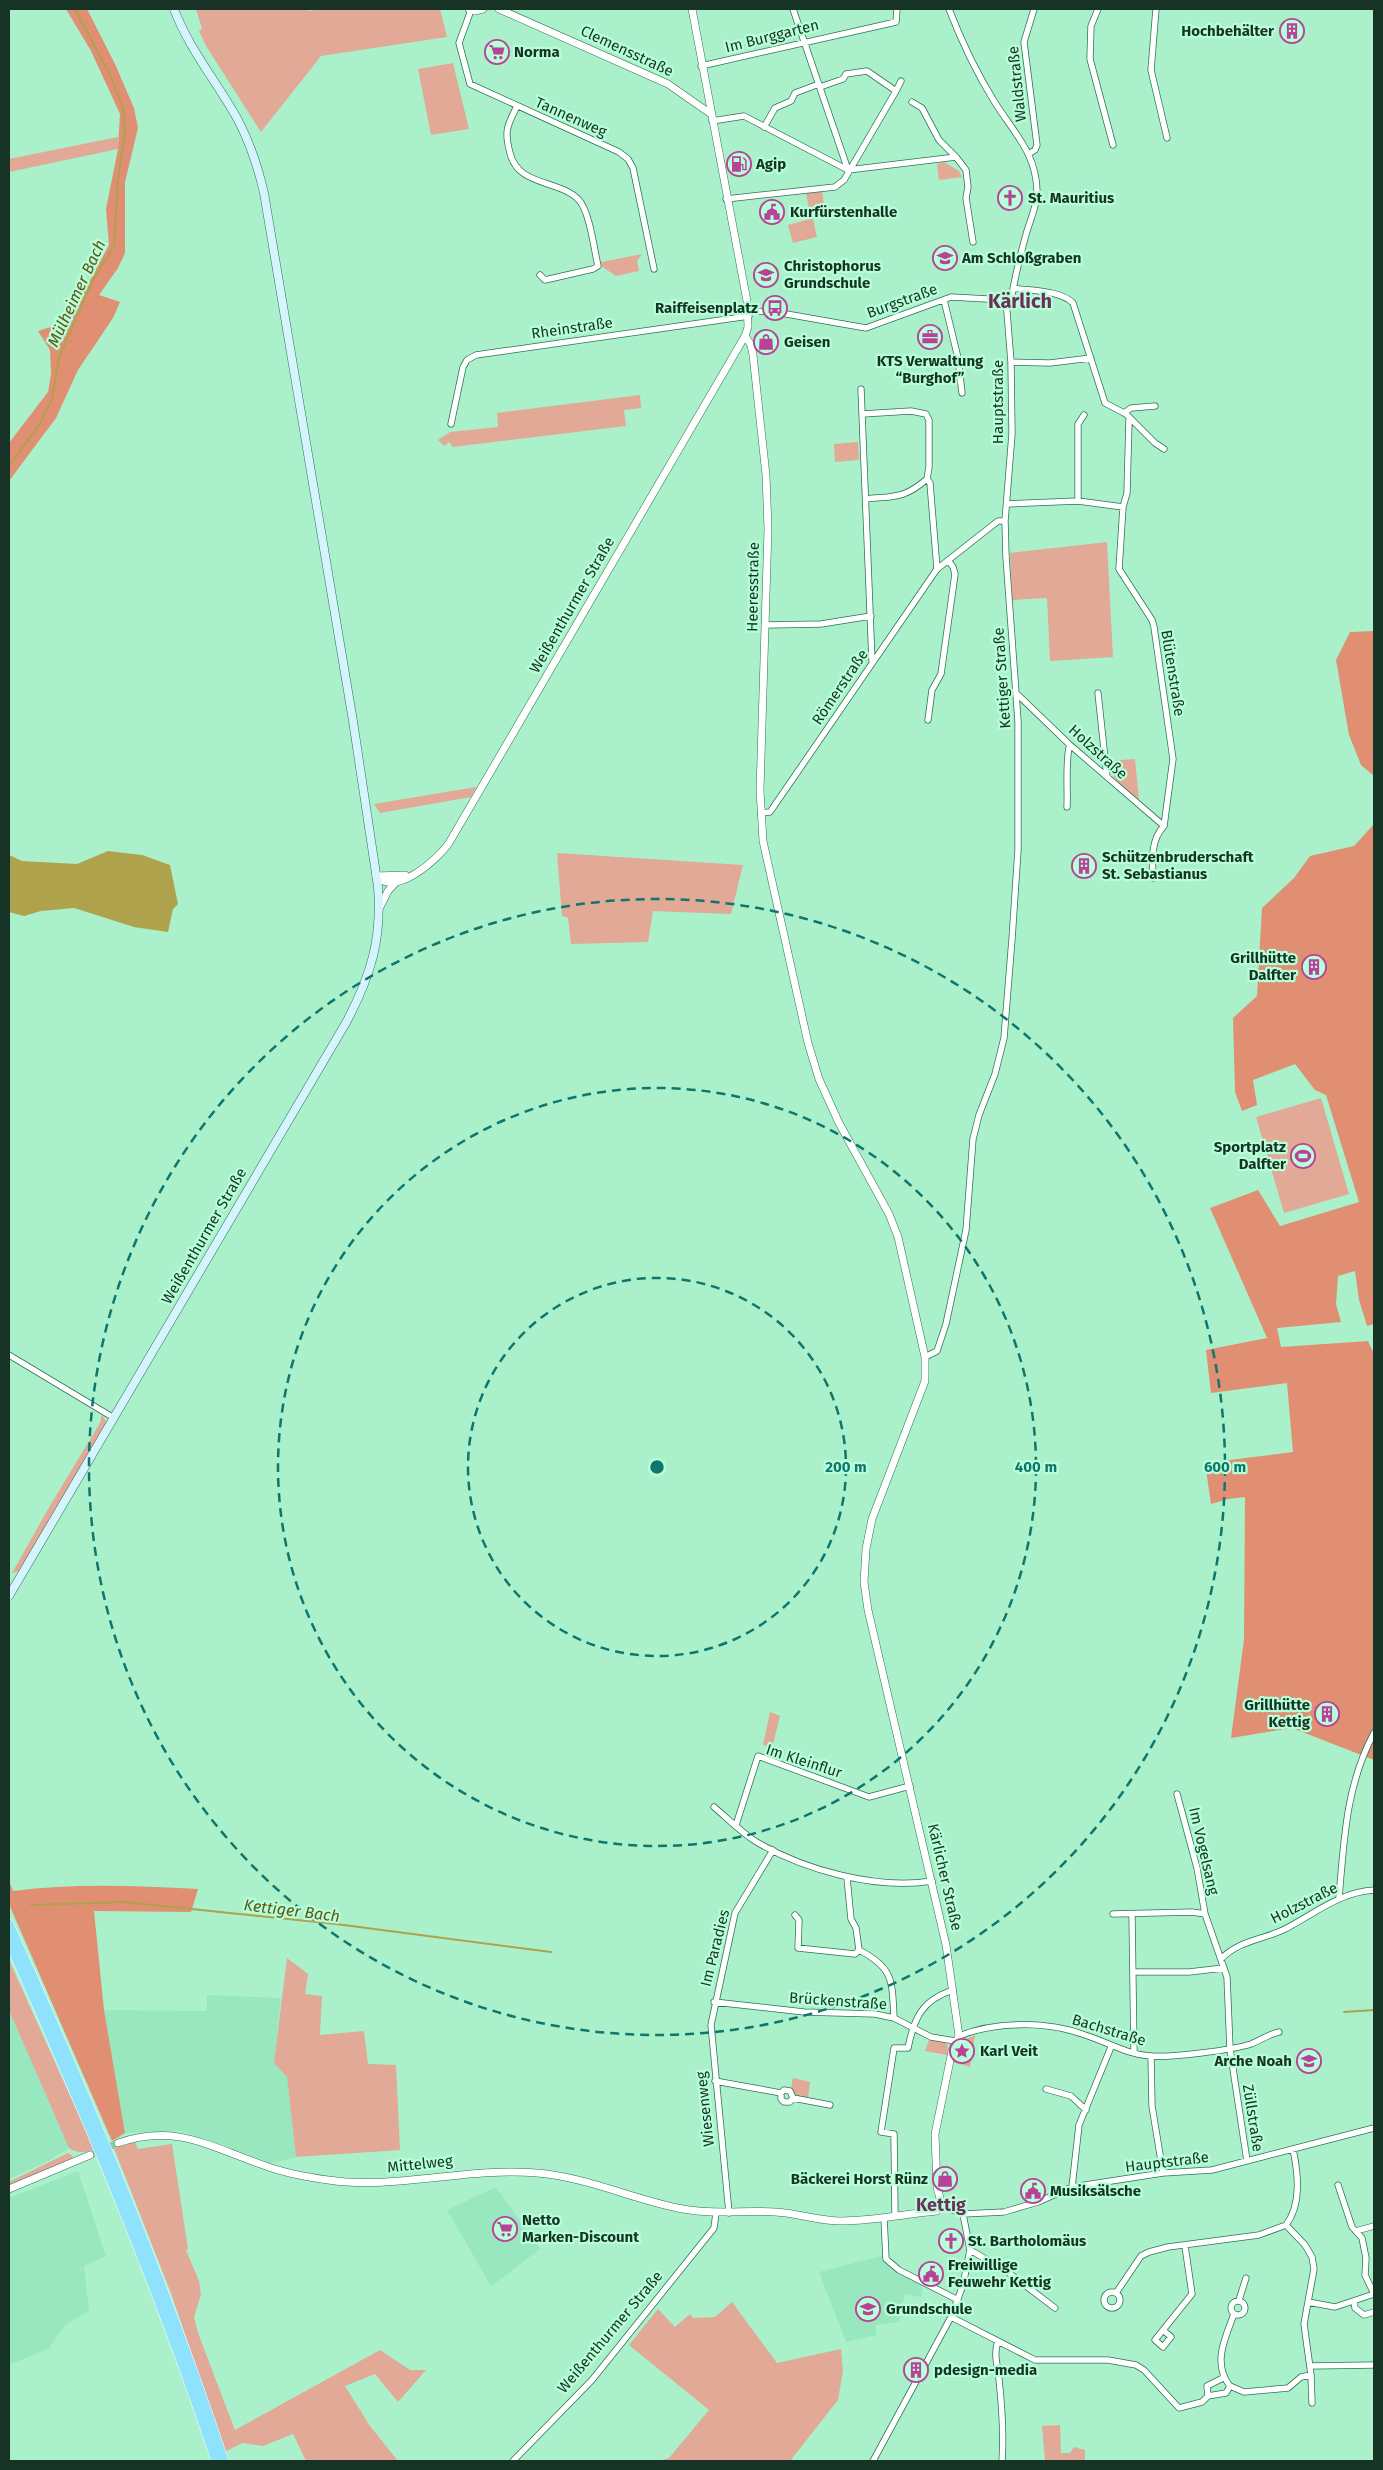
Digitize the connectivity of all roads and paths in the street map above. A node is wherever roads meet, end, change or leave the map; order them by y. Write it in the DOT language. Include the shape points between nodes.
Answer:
graph roads {
  1 [pos="174,9"];
  2 [pos="178,9"];
  3 [pos="483,9"];
  4 [pos="499,9"];
  5 [pos="692,9"];
  6 [pos="793,9"];
  7 [pos="897,9"];
  8 [pos="949,9"];
  9 [pos="1034,9"];
  10 [pos="1098,9"];
  11 [pos="1156,9"];
  12 [pos="470,10"];
  13 [pos="182,25"];
  14 [pos="803,41"];
  15 [pos="701,66"];
  16 [pos="901,81"];
  17 [pos="819,86"];
  18 [pos="896,91"];
  19 [pos="912,102"];
  20 [pos="517,106"];
  21 [pos="711,117"];
  22 [pos="764,127"];
  23 [pos="1167,138"];
  24 [pos="1113,145"];
  25 [pos="1030,153"];
  26 [pos="956,157"];
  27 [pos="848,170"];
  28 [pos="726,199"];
  29 [pos="973,242"];
  30 [pos="654,269"];
  31 [pos="540,275"];
  32 [pos="1013,288"];
  33 [pos="944,300"];
  34 [pos="1006,300"];
  35 [pos="748,314"];
  36 [pos="745,336"];
  37 [pos="1090,358"];
  38 [pos="1011,362"];
  39 [pos="861,389"];
  40 [pos="962,393"];
  41 [pos="1155,406"];
  42 [pos="1124,413"];
  43 [pos="862,414"];
  44 [pos="1084,415"];
  45 [pos="1129,420"];
  46 [pos="451,424"];
  47 [pos="1164,449"];
  48 [pos="927,479"];
  49 [pos="866,499"];
  50 [pos="1078,501"];
  51 [pos="1007,504"];
  52 [pos="1123,507"];
  53 [pos="1005,520"];
  54 [pos="948,560"];
  55 [pos="937,569"];
  56 [pos="871,616"];
  57 [pos="766,625"];
  58 [pos="872,661"];
  59 [pos="1098,693"];
  60 [pos="1017,694"];
  61 [pos="928,720"];
  62 [pos="1070,745"];
  63 [pos="1107,778"];
  64 [pos="1067,807"];
  65 [pos="761,813"];
  66 [pos="1164,826"];
  67 [pos="410,875"];
  68 [pos="376,876"];
  69 [pos="1153,878"];
  70 [pos="397,880"];
  71 [pos="380,907"];
  72 [pos="9,1356"];
  73 [pos="925,1357"];
  74 [pos="114,1418"];
  75 [pos="9,1596"];
  76 [pos="1374,1733"];
  77 [pos="910,1786"];
  78 [pos="1177,1794"];
  79 [pos="714,1807"];
  80 [pos="736,1825"];
  81 [pos="773,1850"];
  82 [pos="848,1878"];
  83 [pos="932,1881"];
  84 [pos="1374,1890"];
  85 [pos="1339,1898"];
  86 [pos="1113,1914"];
  87 [pos="1132,1914"];
  88 [pos="1205,1914"];
  89 [pos="795,1915"];
  90 [pos="9,1924"];
  91 [pos="9,1942"];
  92 [pos="859,1950"];
  93 [pos="1221,1960"];
  94 [pos="1224,1968"];
  95 [pos="1133,1972"];
  96 [pos="952,1990"];
  97 [pos="714,2002"];
  98 [pos="894,2018"];
  99 [pos="912,2028"];
  100 [pos="1279,2032"];
  101 [pos="957,2038"];
  102 [pos="1112,2047"];
  103 [pos="1230,2049"];
  104 [pos="1134,2053"];
  105 [pos="1151,2056"];
  106 [pos="715,2081"];
  107 [pos="1046,2089"];
  108 [pos="830,2105"];
  109 [pos="1086,2110"];
  110 [pos="1374,2128"];
  111 [pos="118,2143"];
  112 [pos="1291,2149"];
  113 [pos="90,2155"];
  114 [pos="1247,2161"];
  115 [pos="1164,2173"];
  116 [pos="1338,2185"];
  117 [pos="1072,2187"];
  118 [pos="9,2189"];
  119 [pos="942,2206"];
  120 [pos="716,2213"];
  121 [pos="729,2213"];
  122 [pos="963,2214"];
  123 [pos="895,2216"];
  124 [pos="884,2218"];
  125 [pos="1286,2225"];
  126 [pos="1374,2226"];
  127 [pos="1356,2231"];
  128 [pos="1185,2246"];
  129 [pos="970,2250"];
  130 [pos="1246,2278"];
  131 [pos="1116,2293"];
  132 [pos="1374,2294"];
  133 [pos="163,2296"];
  134 [pos="958,2300"];
  135 [pos="1240,2300"];
  136 [pos="1354,2301"];
  137 [pos="1308,2302"];
  138 [pos="1055,2308"];
  139 [pos="1374,2312"];
  140 [pos="1234,2314"];
  141 [pos="951,2317"];
  142 [pos="1163,2330"];
  143 [pos="998,2341"];
  144 [pos="1374,2365"];
  145 [pos="1310,2366"];
  146 [pos="1311,2375"];
  147 [pos="1223,2378"];
  148 [pos="1230,2386"];
  149 [pos="1208,2396"];
  150 [pos="1312,2403"];
  151 [pos="216,2461"];
  152 [pos="224,2461"];
  153 [pos="513,2461"];
  154 [pos="873,2461"];
  155 [pos="1002,2461"];
  1 -- 13 [label="main road"];
  2 -- 13 [label="main road"];
  3 -- 12 [label="street"];
  4 -- 21 [label="street, Clemensstraße" via="668,84"];
  5 -- 15 [label="street"];
  6 -- 14 [label="street"];
  7 -- 14 [label="street, Im Burggarten" via="896,22"];
  8 -- 25 [label="street" via="994,102"];
  9 -- 25 [label="street, Waldstraße" via="1024,42 1037,145"];
  10 -- 24 [label="street" via="1091,26 1090,59"];
  11 -- 23 [label="street" via="1151,70"];
  12 -- 20 [label="street, Tannenweg" via="459,43 467,78 475,87"];
  13 -- 68 [label="main road" via="195,53 238,120 256,163 266,207"];
  14 -- 15 [label="street, Im Burggarten"];
  14 -- 17 [label="street"];
  15 -- 21 [label="street"];
  16 -- 18 [label="street"];
  17 -- 18 [label="street" via="846,74 866,71"];
  17 -- 22 [label="street" via="795,93 790,100 774,108"];
  17 -- 27 [label="street"];
  18 -- 27 [label="street"];
  19 -- 26 [label="street" via="922,108 939,140"];
  20 -- 30 [label="street, Tannenweg" via="628,159"];
  20 -- 31 [label="street" via="506,129 512,162 520,172 569,194 583,205 598,266 545,280"];
  21 -- 22 [label="street" via="744,116"];
  21 -- 28 [label="street"];
  22 -- 27 [label="street"];
  25 -- 32 [label="street" via="1037,191 1035,209"];
  26 -- 27 [label="street"];
  26 -- 29 [label="street" via="966,170 966,198"];
  27 -- 28 [label="street" via="844,180 835,187"];
  28 -- 35 [label="street"];
  32 -- 34 [label="street"];
  32 -- 37 [label="street" via="1068,298 1073,303"];
  33 -- 34 [label="street, Burgstraße" via="960,296"];
  33 -- 35 [label="street, Burgstraße" via="866,328 780,313"];
  33 -- 40 [label="street" via="958,358"];
  34 -- 38 [label="street, Hauptstraße"];
  35 -- 36 [label="street"];
  35 -- 46 [label="street, Rheinstraße" via="476,355 463,367"];
  36 -- 57 [label="street, Heeresstraße" via="753,356 766,475"];
  36 -- 67 [label="street, Weißenthurmer Straße" via="449,843 433,863"];
  37 -- 38 [label="street" via="1050,363"];
  37 -- 42 [label="street" via="1105,403"];
  38 -- 51 [label="street, Hauptstraße" via="1012,434"];
  39 -- 43 [label="street"];
  41 -- 42 [label="street" via="1131,408"];
  42 -- 45 [label="street"];
  43 -- 48 [label="street" via="926,414 930,467"];
  43 -- 49 [label="street"];
  44 -- 50 [label="street" via="1078,424"];
  45 -- 47 [label="street"];
  45 -- 52 [label="street, Blütenstraße" via="1127,493"];
  48 -- 49 [label="street" via="903,496"];
  48 -- 55 [label="street" via="930,483"];
  49 -- 56 [label="street"];
  50 -- 51 [label="street"];
  50 -- 52 [label="street"];
  51 -- 53 [label="street, Kettiger Straße"];
  52 -- 66 [label="street, Blütenstraße" via="1120,569 1152,620 1170,732 1173,759"];
  53 -- 54 [label="street, Römerstraße" via="998,521"];
  53 -- 60 [label="street, Kettiger Straße" via="1007,593"];
  54 -- 55 [label="street, Römerstraße"];
  54 -- 61 [label="street" via="955,574 941,674 932,690"];
  55 -- 58 [label="street, Römerstraße"];
  56 -- 57 [label="street" via="821,624"];
  56 -- 58 [label="street"];
  57 -- 65 [label="street, Heeresstraße"];
  58 -- 65 [label="street, Römerstraße" via="770,812"];
  59 -- 63 [label="street"];
  60 -- 62 [label="street, Holzstraße"];
  60 -- 73 [label="street, Kettiger Straße" via="1018,850 1004,1038 973,1139 966,1230 946,1324 937,1351"];
  62 -- 63 [label="street, Holzstraße"];
  62 -- 64 [label="street" via="1067,752"];
  63 -- 66 [label="street, Holzstraße"];
  65 -- 73 [label="street, Heeresstraße" via="763,841 808,1043 819,1079 889,1214 904,1260"];
  66 -- 69 [label="street, Blütenstraße" via="1155,842"];
  67 -- 68 [label="street, Weißenthurmer Straße"];
  67 -- 70 [label="street, Weißenthurmer Straße"];
  68 -- 70 [label="street" via="387,882"];
  68 -- 71 [label="main road, Weißenthurmer Straße"];
  70 -- 71 [label="street"];
  71 -- 74 [label="main road, Weißenthurmer Straße" via="374,956 358,999"];
  72 -- 74 [label="street"];
  73 -- 77 [label="street, Kärlicher Straße" via="925,1381 880,1496 866,1548 864,1582"];
  74 -- 75 [label="main road, Weißenthurmer Straße"];
  76 -- 85 [label="street" via="1361,1758 1349,1799"];
  77 -- 80 [label="street, Im Kleinflur" via="869,1797 758,1756"];
  77 -- 83 [label="street, Kärlicher Straße"];
  78 -- 88 [label="street, Im Vogelsang" via="1197,1868"];
  79 -- 80 [label="street"];
  80 -- 81 [label="street" via="754,1841"];
  81 -- 82 [label="street" via="829,1874"];
  81 -- 97 [label="street, Im Paradies" via="735,1913"];
  82 -- 83 [label="street" via="917,1884"];
  82 -- 92 [label="street"];
  83 -- 96 [label="street, Kärlicher Straße"];
  84 -- 85 [label="street, Holzstraße" via="1353,1892"];
  85 -- 93 [label="street, Holzstraße" via="1282,1930 1236,1947"];
  86 -- 87 [label="street"];
  87 -- 88 [label="street"];
  87 -- 95 [label="street"];
  88 -- 93 [label="street"];
  89 -- 92 [label="street" via="799,1920 798,1948 849,1955"];
  90 -- 133 [label="highway" via="101,2132"];
  91 -- 133 [label="highway"];
  92 -- 98 [label="street" via="877,1960 887,1972 892,1984"];
  93 -- 94 [label="street"];
  94 -- 95 [label="street"];
  94 -- 103 [label="street"];
  95 -- 104 [label="street"];
  96 -- 99 [label="street" via="936,1995"];
  96 -- 101 [label="street, Kärlicher Straße"];
  97 -- 98 [label="street, Brückenstraße"];
  97 -- 106 [label="street, Wiesenweg" via="710,2025"];
  98 -- 99 [label="street, Brückenstraße"];
  99 -- 101 [label="street, Brückenstraße" via="931,2037"];
  99 -- 123 [label="street" via="908,2048 894,2048 881,2132 894,2134"];
  100 -- 103 [label="street, Bachstraße"];
  101 -- 102 [label="street, Bachstraße" via="969,2032 999,2027 1054,2027 1086,2035"];
  101 -- 119 [label="street" via="935,2134 937,2187"];
  102 -- 104 [label="street, Bachstraße"];
  102 -- 109 [label="street"];
  103 -- 105 [label="street, Bachstraße"];
  103 -- 114 [label="street, Züllstraße"];
  104 -- 105 [label="street, Bachstraße"];
  105 -- 115 [label="street" via="1152,2106"];
  106 -- 108 [label="street" via="781,2093 790,2090 793,2098"];
  106 -- 121 [label="street, Wiesenweg"];
  107 -- 109 [label="street" via="1071,2096"];
  109 -- 117 [label="street" via="1079,2125"];
  110 -- 112 [label="street, Hauptstraße"];
  111 -- 120 [label="street, Mittelweg" via="150,2135 183,2136 280,2171 356,2183 467,2172 538,2173 583,2181 683,2209"];
  112 -- 114 [label="street, Hauptstraße"];
  112 -- 125 [label="street" via="1298,2178 1293,2216"];
  113 -- 118 [label="street"];
  114 -- 115 [label="street, Hauptstraße" via="1212,2170"];
  115 -- 117 [label="street, Hauptstraße"];
  116 -- 127 [label="street"];
  117 -- 122 [label="street, Hauptstraße" via="1004,2212"];
  119 -- 122 [label="street"];
  119 -- 123 [label="street" via="937,2211"];
  120 -- 121 [label="street, Mittelweg"];
  120 -- 153 [label="street, Weißenthurmer Straße" via="714,2228 592,2380"];
  121 -- 124 [label="street" via="774,2212 840,2221"];
  122 -- 129 [label="street"];
  123 -- 124 [label="street"];
  124 -- 134 [label="street" via="886,2259 899,2270"];
  125 -- 128 [label="street" via="1260,2235"];
  125 -- 137 [label="street" via="1298,2235 1312,2257 1314,2269"];
  126 -- 127 [label="street"];
  127 -- 132 [label="street" via="1362,2238 1365,2275"];
  128 -- 131 [label="street" via="1168,2247 1141,2256"];
  128 -- 142 [label="street" via="1192,2294"];
  129 -- 134 [label="street"];
  129 -- 138 [label="street" via="1005,2270"];
  130 -- 135 [label="street"];
  132 -- 136 [label="street"];
  133 -- 151 [label="highway"];
  133 -- 152 [label="highway"];
  134 -- 141 [label="street"];
  135 -- 140 [label="street" via="1231,2305"];
  135 -- 140 [label="street" via="1245,2305 1245,2312"];
  136 -- 137 [label="street" via="1329,2307"];
  136 -- 139 [label="street" via="1355,2308 1364,2315"];
  137 -- 145 [label="street" via="1304,2324"];
  140 -- 147 [label="street" via="1220,2354"];
  141 -- 143 [label="street"];
  141 -- 154 [label="street"];
  143 -- 149 [label="street" via="1036,2360 1108,2360 1136,2365 1180,2408 1202,2402"];
  143 -- 155 [label="street" via="996,2362"];
  144 -- 145 [label="street"];
  145 -- 146 [label="street"];
  146 -- 148 [label="street" via="1301,2377 1288,2388 1244,2392"];
  146 -- 150 [label="street"];
  147 -- 148 [label="street"];
  147 -- 149 [label="street" via="1207,2386"];
  148 -- 149 [label="street" via="1226,2393"];
}
